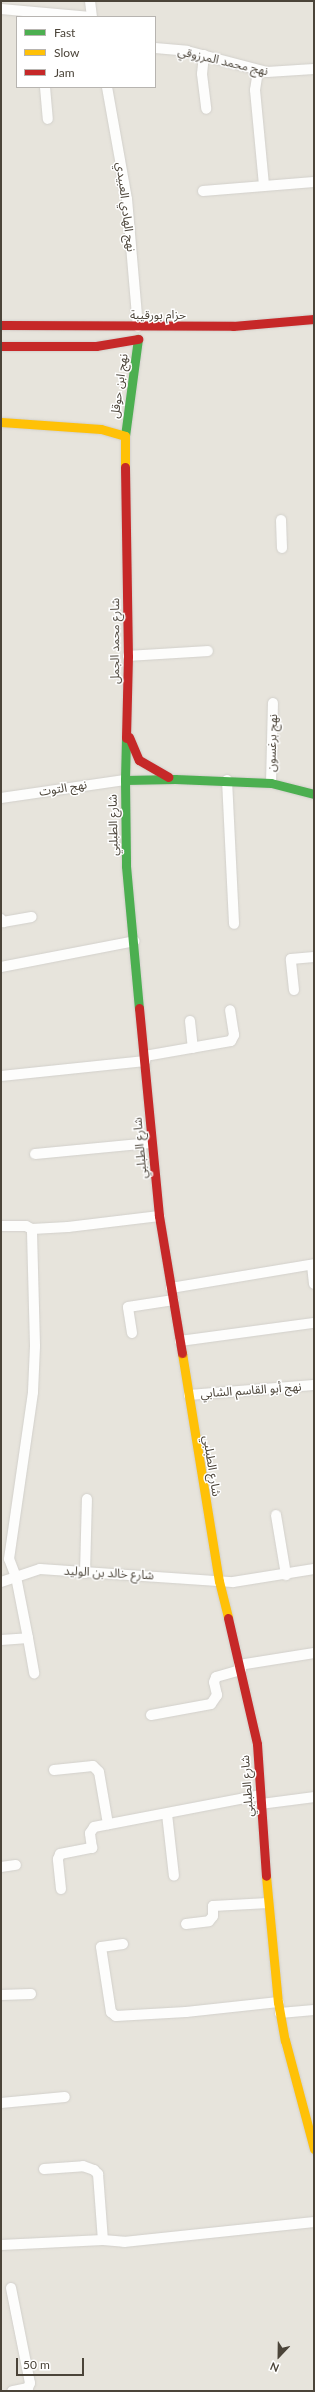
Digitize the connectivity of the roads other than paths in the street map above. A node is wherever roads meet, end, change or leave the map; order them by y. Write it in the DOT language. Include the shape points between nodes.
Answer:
graph roads {
  1 [pos="90,1"];
  2 [pos="1,9"];
  3 [pos="35,10"];
  4 [pos="83,16"];
  5 [pos="91,16"];
  6 [pos="156,48"];
  7 [pos="204,55"];
  8 [pos="314,69"];
  9 [pos="258,71"];
  10 [pos="46,88"];
  11 [pos="106,88"];
  12 [pos="206,109"];
  13 [pos="48,119"];
  14 [pos="314,182"];
  15 [pos="264,186"];
  16 [pos="203,191"];
  17 [pos="24,315"];
  18 [pos="314,319"];
  19 [pos="1,325"];
  20 [pos="138,327"];
  21 [pos="1,338"];
  22 [pos="141,339"];
  23 [pos="1,346"];
  24 [pos="1,422"];
  25 [pos="125,436"];
  26 [pos="281,520"];
  27 [pos="282,548"];
  28 [pos="208,650"];
  29 [pos="128,656"];
  30 [pos="273,703"];
  31 [pos="126,728"];
  32 [pos="175,779"];
  33 [pos="125,780"];
  34 [pos="227,780"];
  35 [pos="271,782"];
  36 [pos="314,794"];
  37 [pos="1,798"];
  38 [pos="32,917"];
  39 [pos="1,919"];
  40 [pos="234,924"];
  41 [pos="135,941"];
  42 [pos="314,957"];
  43 [pos="1,967"];
  44 [pos="294,990"];
  45 [pos="230,1010"];
  46 [pos="190,1021"];
  47 [pos="193,1048"];
  48 [pos="145,1059"];
  49 [pos="1,1076"];
  50 [pos="150,1143"];
  51 [pos="35,1154"];
  52 [pos="159,1216"];
  53 [pos="1,1226"];
  54 [pos="32,1229"];
  55 [pos="313,1265"];
  56 [pos="314,1284"];
  57 [pos="171,1288"];
  58 [pos="173,1300"];
  59 [pos="314,1323"];
  60 [pos="132,1333"];
  61 [pos="180,1341"];
  62 [pos="314,1385"];
  63 [pos="189,1395"];
  64 [pos="87,1499"];
  65 [pos="276,1515"];
  66 [pos="314,1569"];
  67 [pos="85,1573"];
  68 [pos="286,1574"];
  69 [pos="16,1577"];
  70 [pos="219,1581"];
  71 [pos="1,1582"];
  72 [pos="28,1638"];
  73 [pos="1,1640"];
  74 [pos="314,1653"];
  75 [pos="240,1668"];
  76 [pos="34,1673"];
  77 [pos="151,1715"];
  78 [pos="54,1770"];
  79 [pos="314,1797"];
  80 [pos="261,1800"];
  81 [pos="167,1814"];
  82 [pos="108,1824"];
  83 [pos="16,1865"];
  84 [pos="1,1867"];
  85 [pos="174,1876"];
  86 [pos="61,1889"];
  87 [pos="268,1903"];
  88 [pos="186,1924"];
  89 [pos="123,1944"];
  90 [pos="31,1994"];
  91 [pos="1,1995"];
  92 [pos="278,2002"];
  93 [pos="314,2010"];
  94 [pos="280,2013"];
  95 [pos="65,2097"];
  96 [pos="1,2104"];
  97 [pos="314,2149"];
  98 [pos="44,2169"];
  99 [pos="314,2222"];
  100 [pos="102,2240"];
  101 [pos="1,2245"];
  102 [pos="11,2288"];
  103 [pos="12,2391"];
  1 -- 5 [label="street"];
  2 -- 3 [label="street"];
  3 -- 4 [label="street"];
  6 -- 7 [label="street, نهج محمد المرزوقي"];
  7 -- 9 [label="street, نهج محمد المرزوقي"];
  7 -- 12 [label="street" via="202,74"];
  8 -- 9 [label="street, نهج محمد المرزوقي" via="277,73"];
  9 -- 15 [label="street" via="255,90"];
  10 -- 13 [label="street"];
  11 -- 20 [label="street, نهج الهادي العبيدي" via="127,199"];
  14 -- 15 [label="street"];
  15 -- 16 [label="street"];
  17 -- 20 [label="main road" via="84,317"];
  18 -- 20 [label="main road, حزام بورقيبة" via="233,326"];
  19 -- 20 [label="main road, حزام بورقيبة"];
  21 -- 22 [label="main road, حزام بورقيبة"];
  22 -- 23 [label="main road" via="96,346"];
  22 -- 25 [label="main road, نهج ابن حوقل"];
  24 -- 25 [label="main road" via="101,429"];
  25 -- 29 [label="main road, شارع محمد الجمل"];
  26 -- 27 [label="street"];
  28 -- 29 [label="street"];
  29 -- 31 [label="main road, شارع محمد الجمل"];
  30 -- 35 [label="street, نهج برغسون"];
  31 -- 32 [label="main road" via="139,760"];
  31 -- 33 [label="main road, شارع محمد الجمل"];
  32 -- 33 [label="main road"];
  32 -- 34 [label="main road"];
  33 -- 37 [label="street, نهج التوت"];
  33 -- 41 [label="main road, شارع الطبلبي" via="126,866"];
  34 -- 35 [label="main road"];
  34 -- 40 [label="street"];
  35 -- 36 [label="main road"];
  38 -- 39 [label="street" via="3,922"];
  41 -- 43 [label="street"];
  41 -- 48 [label="main road, شارع الطبلبي"];
  42 -- 44 [label="street" via="291,959"];
  45 -- 47 [label="street" via="234,1035 231,1041"];
  46 -- 47 [label="street"];
  47 -- 48 [label="street"];
  48 -- 49 [label="street"];
  48 -- 50 [label="main road, شارع الطبلبي"];
  50 -- 51 [label="street"];
  50 -- 52 [label="main road, شارع الطبلبي"];
  52 -- 54 [label="street"];
  52 -- 57 [label="main road, شارع الطبلبي"];
  53 -- 54 [label="street" via="26,1226"];
  54 -- 69 [label="street" via="35,1346 33,1392 9,1547 9,1559"];
  55 -- 56 [label="street"];
  55 -- 57 [label="street"];
  57 -- 58 [label="main road, شارع الطبلبي"];
  58 -- 60 [label="street" via="128,1307"];
  58 -- 61 [label="main road, شارع الطبلبي"];
  59 -- 61 [label="street"];
  61 -- 63 [label="main road, شارع الطبلبي"];
  62 -- 63 [label="street, نهج أبو القاسم الشابي"];
  63 -- 70 [label="main road, شارع الطبلبي"];
  64 -- 67 [label="street"];
  65 -- 68 [label="street"];
  66 -- 68 [label="street, شارع خالد بن الوليد"];
  67 -- 69 [label="street, شارع خالد بن الوليد" via="40,1569"];
  67 -- 70 [label="street, شارع خالد بن الوليد"];
  68 -- 70 [label="street, شارع خالد بن الوليد"];
  69 -- 71 [label="street, شارع خالد بن الوليد"];
  69 -- 72 [label="street"];
  70 -- 75 [label="main road, شارع الطبلبي"];
  72 -- 73 [label="street"];
  72 -- 76 [label="street"];
  74 -- 75 [label="street"];
  75 -- 77 [label="street" via="216,1677 214,1682 217,1696 211,1704"];
  75 -- 80 [label="main road, شارع الطبلبي" via="256,1744"];
  78 -- 82 [label="street" via="93,1766 99,1772"];
  79 -- 80 [label="street"];
  80 -- 81 [label="street"];
  80 -- 87 [label="main road, شارع الطبلبي"];
  81 -- 82 [label="street"];
  81 -- 85 [label="street"];
  82 -- 86 [label="street" via="94,1827 90,1833 92,1848 60,1854 58,1859"];
  83 -- 84 [label="street"];
  87 -- 88 [label="street" via="212,1906 213,1916 209,1921"];
  87 -- 92 [label="main road, شارع الطبلبي"];
  89 -- 92 [label="street" via="101,1947 112,2012 116,2016 186,2012"];
  90 -- 91 [label="street"];
  92 -- 94 [label="main road, شارع الطبلبي"];
  93 -- 94 [label="street"];
  94 -- 97 [label="main road, شارع الطبلبي" via="286,2048"];
  95 -- 96 [label="street"];
  98 -- 100 [label="street" via="83,2166 98,2174"];
  99 -- 100 [label="street" via="124,2242"];
  100 -- 101 [label="street"];
  102 -- 103 [label="street" via="30,2383 28,2388"];
}
